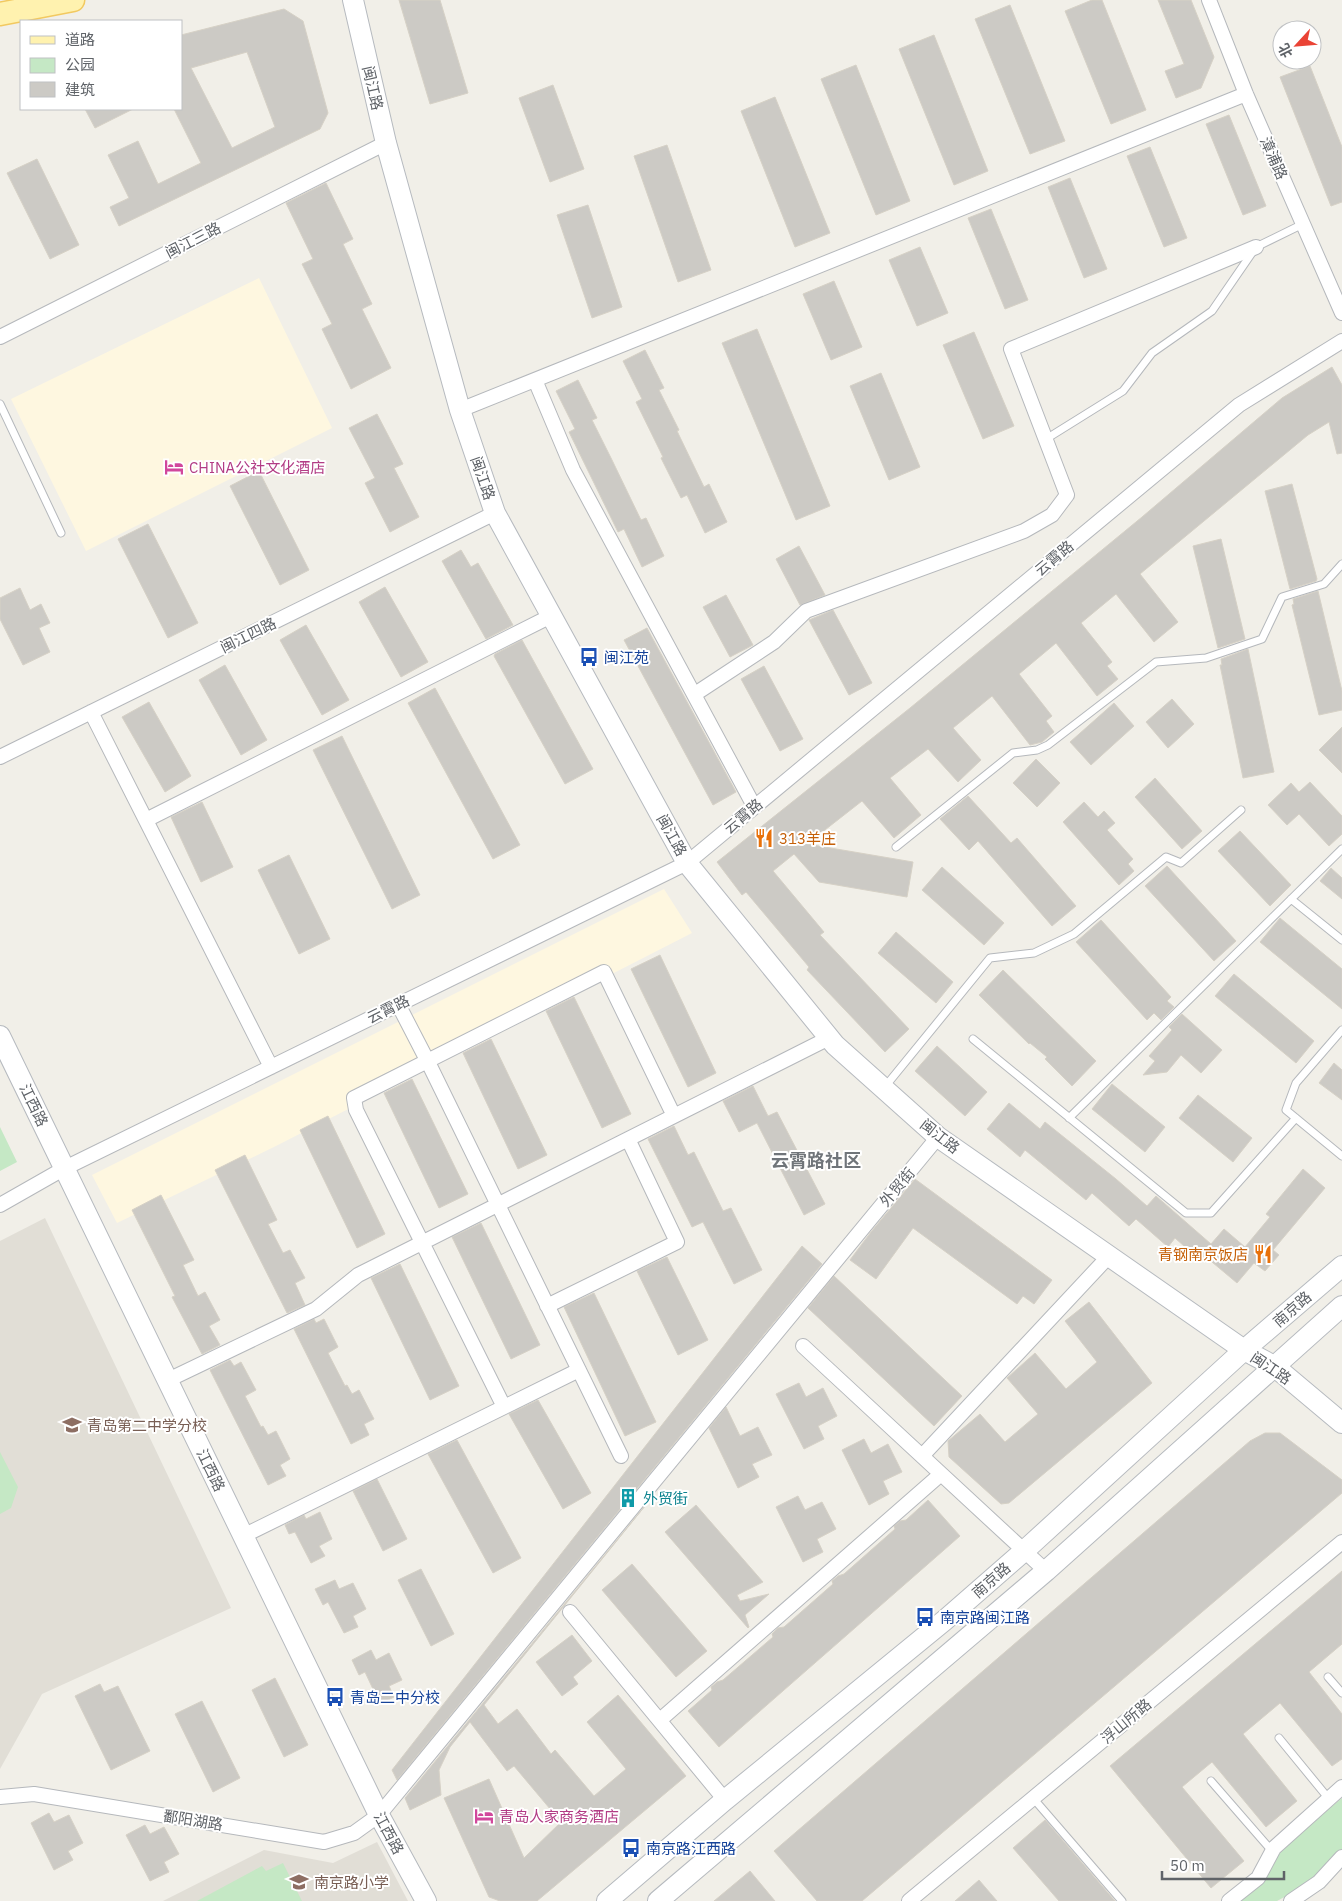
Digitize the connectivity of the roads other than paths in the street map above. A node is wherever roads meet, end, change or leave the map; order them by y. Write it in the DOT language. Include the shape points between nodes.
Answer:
graph roads {
  1 [pos="73,0"];
  2 [pos="353,0"];
  3 [pos="1209,0"];
  4 [pos="0,14"];
  5 [pos="1246,94"];
  6 [pos="386,143"];
  7 [pos="1303,224"];
  8 [pos="1256,247"];
  9 [pos="1342,313"];
  10 [pos="0,336"];
  11 [pos="1342,341"];
  12 [pos="535,380"];
  13 [pos="0,404"];
  14 [pos="460,410"];
  15 [pos="1046,439"];
  16 [pos="495,513"];
  17 [pos="61,533"];
  18 [pos="1342,564"];
  19 [pos="552,616"];
  20 [pos="695,694"];
  21 [pos="91,712"];
  22 [pos="0,756"];
  23 [pos="754,806"];
  24 [pos="1241,810"];
  25 [pos="146,820"];
  26 [pos="896,847"];
  27 [pos="1342,849"];
  28 [pos="687,863"];
  29 [pos="1291,899"];
  30 [pos="1342,940"];
  31 [pos="398,1004"];
  32 [pos="1342,1030"];
  33 [pos="0,1036"];
  34 [pos="829,1038"];
  35 [pos="973,1039"];
  36 [pos="428,1062"];
  37 [pos="271,1066"];
  38 [pos="884,1089"];
  39 [pos="674,1116"];
  40 [pos="1070,1118"];
  41 [pos="1296,1118"];
  42 [pos="938,1137"];
  43 [pos="628,1139"];
  44 [pos="1342,1156"];
  45 [pos="65,1168"];
  46 [pos="0,1205"];
  47 [pos="498,1205"];
  48 [pos="422,1243"];
  49 [pos="1109,1256"];
  50 [pos="1342,1266"];
  51 [pos="547,1306"];
  52 [pos="1342,1306"];
  53 [pos="803,1346"];
  54 [pos="1244,1350"];
  55 [pos="1274,1366"];
  56 [pos="579,1370"];
  57 [pos="168,1380"];
  58 [pos="504,1407"];
  59 [pos="1342,1424"];
  60 [pos="621,1456"];
  61 [pos="922,1456"];
  62 [pos="941,1474"];
  63 [pos="243,1536"];
  64 [pos="1342,1542"];
  65 [pos="1024,1551"];
  66 [pos="1046,1571"];
  67 [pos="570,1612"];
  68 [pos="1328,1677"];
  69 [pos="1342,1693"];
  70 [pos="660,1720"];
  71 [pos="1279,1738"];
  72 [pos="1211,1781"];
  73 [pos="1342,1788"];
  74 [pos="0,1796"];
  75 [pos="1033,1798"];
  76 [pos="1329,1799"];
  77 [pos="725,1800"];
  78 [pos="379,1815"];
  79 [pos="1272,1852"];
  80 [pos="1342,1857"];
  81 [pos="426,1901"];
  82 [pos="608,1901"];
  83 [pos="658,1901"];
  84 [pos="909,1901"];
  85 [pos="1122,1901"];
  86 [pos="1229,1901"];
  87 [pos="1290,1901"];
  1 -- 4 [label="main road"];
  2 -- 6 [label="main road, 闽江路"];
  3 -- 5 [label="street, 漳浦路"];
  5 -- 7 [label="street, 漳浦路"];
  5 -- 12 [label="street"];
  6 -- 10 [label="street, 闽江三路"];
  6 -- 14 [label="main road, 闽江路"];
  7 -- 8 [label="lane"];
  7 -- 9 [label="street, 漳浦路"];
  8 -- 15 [label="lane" via="1212,311 1152,353 1123,391"];
  8 -- 15 [label="street" via="1011,349"];
  11 -- 23 [label="street, 云霄路" via="1239,405"];
  12 -- 14 [label="street"];
  12 -- 20 [label="street" via="573,470"];
  13 -- 17 [label="lane"];
  14 -- 16 [label="main road, 闽江路"];
  15 -- 20 [label="street" via="1066,495 1052,515 1024,531 806,611 774,642"];
  16 -- 19 [label="main road, 闽江路"];
  16 -- 21 [label="street, 闽江四路"];
  18 -- 26 [label="lane" via="1324,584 1282,597 1262,639 1206,658 1156,662 1048,745 1013,753"];
  19 -- 25 [label="street"];
  19 -- 28 [label="main road, 闽江路"];
  20 -- 23 [label="street"];
  21 -- 22 [label="street, 闽江四路"];
  21 -- 25 [label="street"];
  23 -- 28 [label="street, 云霄路"];
  24 -- 38 [label="lane" via="1181,863 1166,857 1074,934 1034,953 990,958"];
  25 -- 37 [label="street"];
  27 -- 29 [label="lane"];
  28 -- 31 [label="street, 云霄路"];
  28 -- 34 [label="main road, 闽江路"];
  29 -- 30 [label="lane"];
  29 -- 40 [label="lane"];
  31 -- 36 [label="street"];
  31 -- 37 [label="street, 云霄路"];
  32 -- 41 [label="lane" via="1296,1083 1286,1110"];
  33 -- 45 [label="main road, 江西路"];
  34 -- 38 [label="main road, 闽江路"];
  34 -- 39 [label="street"];
  35 -- 40 [label="lane"];
  36 -- 39 [label="street" via="604,972"];
  36 -- 47 [label="street"];
  36 -- 48 [label="street" via="354,1098 356,1110"];
  37 -- 45 [label="street, 云霄路"];
  38 -- 42 [label="main road, 闽江路"];
  39 -- 43 [label="street"];
  40 -- 41 [label="lane" via="1186,1214 1211,1214"];
  41 -- 44 [label="lane"];
  42 -- 49 [label="main road, 闽江路"];
  42 -- 78 [label="street, 外贸街"];
  43 -- 47 [label="street"];
  43 -- 51 [label="street" via="677,1242"];
  45 -- 46 [label="street, 云霄路"];
  45 -- 57 [label="main road, 江西路"];
  47 -- 48 [label="street"];
  47 -- 51 [label="street"];
  48 -- 57 [label="street" via="358,1275 316,1309"];
  48 -- 58 [label="street"];
  49 -- 54 [label="main road, 闽江路"];
  49 -- 61 [label="street"];
  50 -- 54 [label="main road, 南京路"];
  51 -- 56 [label="street"];
  52 -- 55 [label="main road, 南京路"];
  53 -- 61 [label="street"];
  54 -- 55 [label="main road, 闽江路"];
  54 -- 65 [label="main road, 南京路"];
  55 -- 59 [label="main road, 闽江路"];
  55 -- 66 [label="main road, 南京路"];
  56 -- 58 [label="street"];
  56 -- 60 [label="street"];
  57 -- 63 [label="main road, 江西路"];
  58 -- 63 [label="street"];
  61 -- 62 [label="street"];
  62 -- 65 [label="street"];
  62 -- 70 [label="street"];
  63 -- 78 [label="main road, 江西路"];
  64 -- 75 [label="street, 浮山所路"];
  65 -- 66 [label="street"];
  65 -- 77 [label="main road, 南京路"];
  66 -- 83 [label="main road, 南京路"];
  67 -- 70 [label="street"];
  68 -- 69 [label="lane"];
  70 -- 77 [label="street"];
  71 -- 76 [label="lane"];
  72 -- 79 [label="lane"];
  73 -- 76 [label="street"];
  74 -- 78 [label="street, 鄱阳湖路" via="34,1794 324,1842 354,1833"];
  75 -- 84 [label="street, 浮山所路"];
  75 -- 85 [label="lane"];
  76 -- 79 [label="street"];
  77 -- 82 [label="main road, 南京路"];
  78 -- 81 [label="main road, 江西路"];
  79 -- 86 [label="street" via="1258,1878"];
  80 -- 87 [label="street" via="1319,1882"];
}
